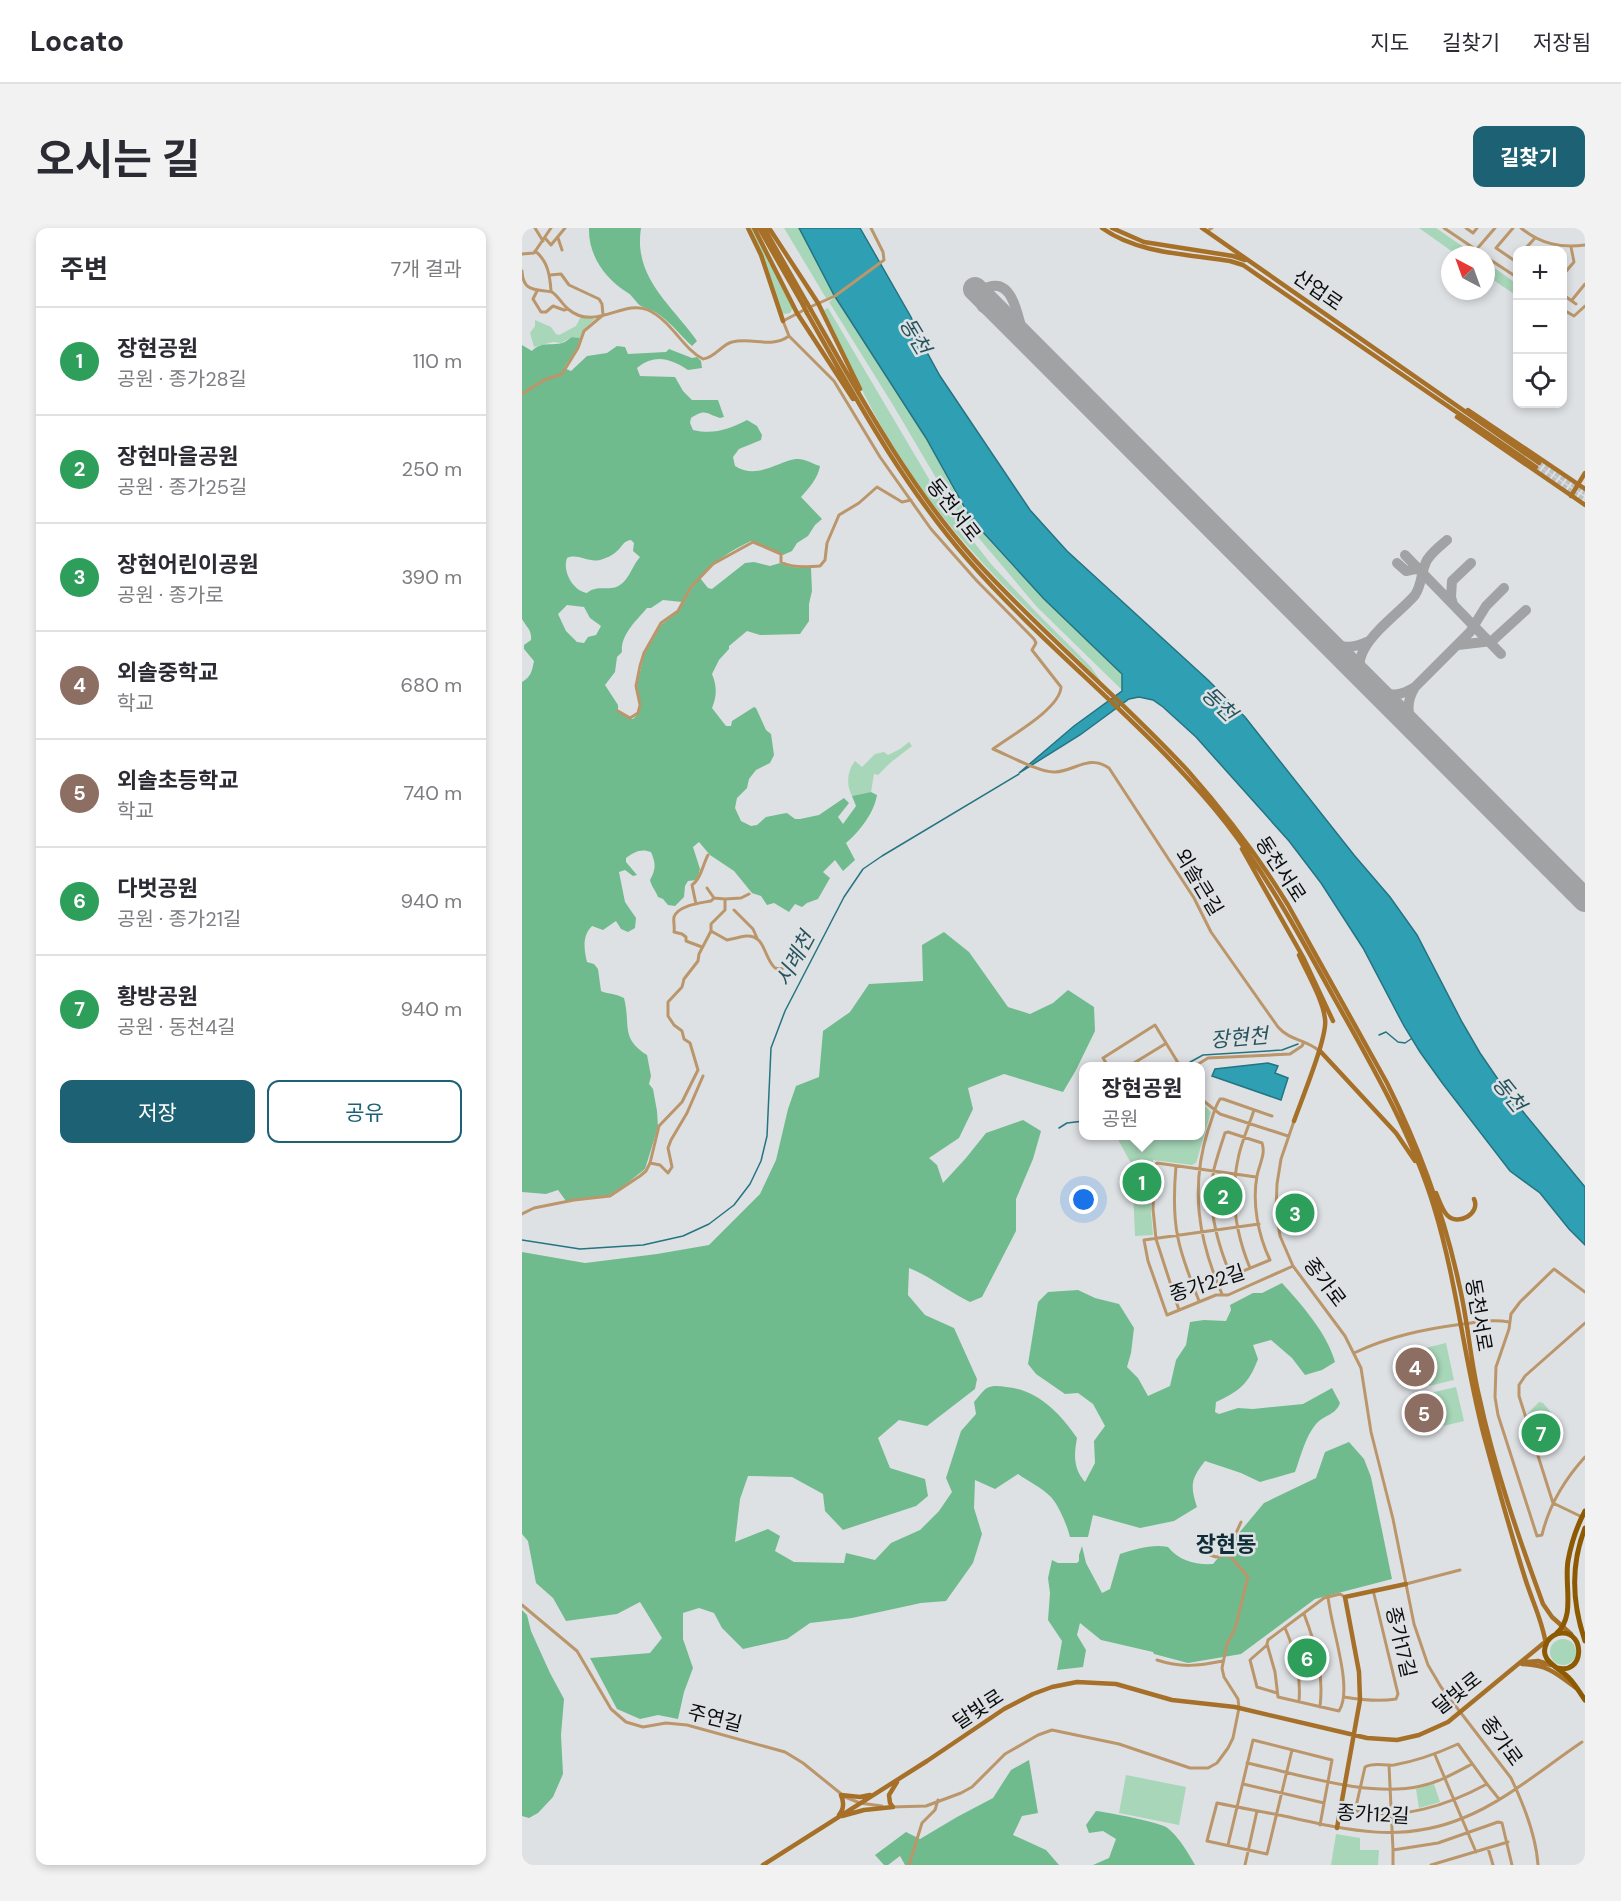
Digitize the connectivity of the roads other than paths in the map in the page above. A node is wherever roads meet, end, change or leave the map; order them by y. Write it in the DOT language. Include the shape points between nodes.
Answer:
graph roads {
  1 [pos="535,228"];
  2 [pos="550,228"];
  3 [pos="565,228"];
  4 [pos="748,228"];
  5 [pos="754,228"];
  6 [pos="759,228"];
  7 [pos="766,228"];
  8 [pos="870,228"];
  9 [pos="1102,228"];
  10 [pos="1112,228"];
  11 [pos="1444,228"];
  12 [pos="1466,228"];
  13 [pos="1477,228"];
  14 [pos="1495,228"];
  15 [pos="1513,228"];
  16 [pos="1521,228"];
  17 [pos="1207,229"];
  18 [pos="558,238"];
  19 [pos="1535,238"];
  20 [pos="544,240"];
  21 [pos="1585,245"];
  22 [pos="1470,246"];
  23 [pos="1479,246"];
  24 [pos="1528,246"];
  25 [pos="1558,246"];
  26 [pos="1567,247"];
  27 [pos="1571,247"];
  28 [pos="562,250"];
  29 [pos="535,251"];
  30 [pos="522,254"];
  31 [pos="1513,259"];
  32 [pos="1253,263"];
  33 [pos="1495,263"];
  34 [pos="522,271"];
  35 [pos="1567,271"];
  36 [pos="550,275"];
  37 [pos="1513,275"];
  38 [pos="522,278"];
  39 [pos="1585,284"];
  40 [pos="537,291"];
  41 [pos="551,291"];
  42 [pos="1567,297"];
  43 [pos="1572,300"];
  44 [pos="818,303"];
  45 [pos="805,304"];
  46 [pos="1576,304"];
  47 [pos="1585,306"];
  48 [pos="568,309"];
  49 [pos="1567,312"];
  50 [pos="797,313"];
  51 [pos="602,317"];
  52 [pos="783,321"];
  53 [pos="789,336"];
  54 [pos="1416,377"];
  55 [pos="1412,382"];
  56 [pos="522,394"];
  57 [pos="877,431"];
  58 [pos="1585,473"];
  59 [pos="1578,484"];
  60 [pos="1585,489"];
  61 [pos="1571,495"];
  62 [pos="911,500"];
  63 [pos="1585,505"];
  64 [pos="618,711"];
  65 [pos="1135,721"];
  66 [pos="1228,826"];
  67 [pos="708,855"];
  68 [pos="707,888"];
  69 [pos="749,894"];
  70 [pos="714,898"];
  71 [pos="725,899"];
  72 [pos="696,904"];
  73 [pos="734,910"];
  74 [pos="1285,925"];
  75 [pos="711,931"];
  76 [pos="757,938"];
  77 [pos="702,947"];
  78 [pos="794,965"];
  79 [pos="1333,1021"];
  80 [pos="1304,1042"];
  81 [pos="1166,1043"];
  82 [pos="1320,1051"];
  83 [pos="1106,1062"];
  84 [pos="1135,1062"];
  85 [pos="1178,1062"];
  86 [pos="1202,1062"];
  87 [pos="703,1076"];
  88 [pos="1205,1102"];
  89 [pos="1254,1109"];
  90 [pos="1215,1111"];
  91 [pos="1272,1116"];
  92 [pos="1294,1121"];
  93 [pos="1250,1123"];
  94 [pos="1288,1136"];
  95 [pos="1244,1138"];
  96 [pos="650,1163"];
  97 [pos="1176,1166"];
  98 [pos="1424,1166"];
  99 [pos="1200,1168"];
  100 [pos="1214,1171"];
  101 [pos="1235,1174"];
  102 [pos="1256,1177"];
  103 [pos="1425,1181"];
  104 [pos="1474,1198"];
  105 [pos="522,1214"];
  106 [pos="1258,1224"];
  107 [pos="1237,1226"];
  108 [pos="1215,1230"];
  109 [pos="1200,1232"];
  110 [pos="1177,1236"];
  111 [pos="1156,1239"];
  112 [pos="1293,1266"];
  113 [pos="1250,1268"];
  114 [pos="1585,1292"];
  115 [pos="1222,1294"];
  116 [pos="1199,1301"];
  117 [pos="1179,1310"];
  118 [pos="1509,1322"];
  119 [pos="1464,1324"];
  120 [pos="1583,1325"];
  121 [pos="1354,1353"];
  122 [pos="1585,1457"];
  123 [pos="1554,1503"];
  124 [pos="1583,1514"];
  125 [pos="1241,1522"];
  126 [pos="1585,1528"];
  127 [pos="1210,1555"];
  128 [pos="1229,1555"];
  129 [pos="1460,1570"];
  130 [pos="1406,1584"];
  131 [pos="1373,1590"];
  132 [pos="1328,1596"];
  133 [pos="1345,1597"];
  134 [pos="522,1605"];
  135 [pos="1585,1611"];
  136 [pos="1577,1612"];
  137 [pos="1304,1614"];
  138 [pos="1285,1628"];
  139 [pos="1562,1628"];
  140 [pos="1581,1628"];
  141 [pos="1552,1636"];
  142 [pos="1574,1636"];
  143 [pos="1585,1641"];
  144 [pos="1546,1643"];
  145 [pos="1267,1644"];
  146 [pos="1582,1649"];
  147 [pos="1585,1659"];
  148 [pos="1157,1660"];
  149 [pos="1223,1661"];
  150 [pos="1522,1664"];
  151 [pos="1514,1667"];
  152 [pos="1554,1667"];
  153 [pos="1579,1691"];
  154 [pos="1277,1693"];
  155 [pos="1344,1697"];
  156 [pos="1359,1700"];
  157 [pos="1585,1700"];
  158 [pos="1299,1702"];
  159 [pos="1320,1707"];
  160 [pos="1239,1708"];
  161 [pos="1462,1712"];
  162 [pos="1354,1736"];
  163 [pos="1582,1742"];
  164 [pos="1292,1750"];
  165 [pos="1435,1755"];
  166 [pos="1247,1763"];
  167 [pos="1472,1764"];
  168 [pos="1389,1765"];
  169 [pos="1287,1772"];
  170 [pos="903,1776"];
  171 [pos="1445,1778"];
  172 [pos="1328,1781"];
  173 [pos="1243,1784"];
  174 [pos="1345,1784"];
  175 [pos="1487,1784"];
  176 [pos="1361,1787"];
  177 [pos="1515,1788"];
  178 [pos="1390,1790"];
  179 [pos="1281,1793"];
  180 [pos="874,1794"];
  181 [pos="841,1795"];
  182 [pos="1499,1799"];
  183 [pos="938,1800"];
  184 [pos="1455,1801"];
  185 [pos="860,1803"];
  186 [pos="1324,1803"];
  187 [pos="893,1807"];
  188 [pos="1238,1808"];
  189 [pos="1257,1811"];
  190 [pos="1390,1813"];
  191 [pos="1277,1815"];
  192 [pos="837,1817"];
  193 [pos="1463,1818"];
  194 [pos="1320,1825"];
  195 [pos="1337,1828"];
  196 [pos="1391,1834"];
  197 [pos="1469,1834"];
  198 [pos="1508,1842"];
  199 [pos="1228,1845"];
  200 [pos="1488,1848"];
  201 [pos="1248,1850"];
  202 [pos="1393,1850"];
  203 [pos="1476,1852"];
  204 [pos="765,1864"];
  205 [pos="909,1865"];
  206 [pos="1245,1865"];
  207 [pos="1393,1865"];
  208 [pos="1431,1865"];
  209 [pos="1493,1865"];
  210 [pos="1512,1865"];
  211 [pos="1538,1865"];
  1 -- 20 [label="street"];
  2 -- 20 [label="street"];
  3 -- 18 [label="street"];
  4 -- 52 [label="main road"];
  5 -- 50 [label="main road"];
  6 -- 45 [label="main road, 동천서로"];
  7 -- 44 [label="main road"];
  7 -- 45 [label="main road, 동천서로"];
  8 -- 44 [label="street" via="883,252 883,261 835,296"];
  9 -- 55 [label="main road, 산업로" via="1140,246 1243,265"];
  10 -- 32 [label="main road" via="1144,242 1233,256"];
  11 -- 22 [label="street"];
  12 -- 13 [label="street" via="1473,233"];
  14 -- 23 [label="street"];
  15 -- 31 [label="street" via="1496,248"];
  16 -- 19 [label="street"];
  17 -- 32 [label="main road, 산업로"];
  18 -- 20 [label="street" via="551,245"];
  18 -- 28 [label="street"];
  19 -- 24 [label="street"];
  19 -- 25 [label="street"];
  20 -- 29 [label="street"];
  21 -- 27 [label="street"];
  26 -- 27 [label="street"];
  27 -- 35 [label="street" via="1574,262"];
  29 -- 30 [label="street"];
  29 -- 36 [label="street"];
  32 -- 54 [label="main road, 산업로"];
  33 -- 37 [label="street"];
  34 -- 38 [label="street"];
  36 -- 41 [label="street"];
  36 -- 51 [label="street" via="561,274 569,285 597,298 602,304"];
  38 -- 40 [label="street"];
  39 -- 43 [label="street"];
  40 -- 41 [label="street"];
  40 -- 48 [label="street" via="533,299 541,312 553,306"];
  41 -- 48 [label="street"];
  42 -- 43 [label="street"];
  43 -- 46 [label="street"];
  44 -- 50 [label="street"];
  44 -- 57 [label="main road"];
  45 -- 57 [label="main road, 동천서로, bridge"];
  47 -- 49 [label="street" via="1574,316"];
  48 -- 51 [label="street" via="586,317"];
  50 -- 52 [label="street"];
  50 -- 57 [label="main road"];
  51 -- 53 [label="street" via="634,308 650,311 703,359 732,342 779,343"];
  51 -- 56 [label="street" via="584,331 562,374"];
  52 -- 53 [label="street"];
  53 -- 62 [label="street" via="828,373 879,457"];
  54 -- 55 [label="main road, 산업로" via="1538,465"];
  54 -- 59 [label="main road, 산업로"];
  55 -- 61 [label="main road, 산업로" via="1485,438"];
  57 -- 65 [label="main road, 동천서로" via="915,494 970,562"];
  58 -- 59 [label="main road"];
  59 -- 60 [label="main road, 산업로"];
  59 -- 61 [label="main road"];
  61 -- 63 [label="main road, 산업로"];
  62 -- 64 [label="street" via="902,502 877,487 843,511 820,566 783,564 782,554 753,542 717,561 691,587 678,611 661,623 644,653 636,686 638,713 630,718"];
  62 -- 80 [label="street, 외솔큰길" via="949,550 1034,639 1032,650 1061,687 1046,710 993,749 1054,772 1086,762 1109,768 1194,898 1211,932 1278,1027 1291,1038"];
  65 -- 66 [label="main road, 동천서로"];
  65 -- 98 [label="main road, 동천서로" via="1212,798 1270,877 1387,1083"];
  66 -- 74 [label="main road"];
  66 -- 103 [label="main road, 동천서로" via="1272,889 1383,1086"];
  67 -- 72 [label="street" via="692,885"];
  68 -- 70 [label="street"];
  69 -- 71 [label="street"];
  70 -- 71 [label="street"];
  70 -- 72 [label="street"];
  71 -- 75 [label="street" via="724,910 711,924"];
  72 -- 77 [label="street" via="676,913 674,932"];
  73 -- 76 [label="street"];
  74 -- 79 [label="main road"];
  74 -- 92 [label="main road" via="1326,1026"];
  75 -- 76 [label="street" via="727,940"];
  75 -- 77 [label="street"];
  76 -- 78 [label="street" via="775,968"];
  77 -- 96 [label="street" via="698,961 668,1002 667,1010 672,1023 690,1043 698,1070 682,1101 659,1126"];
  80 -- 82 [label="street, 외솔큰길"];
  80 -- 86 [label="street" via="1290,1054 1208,1058"];
  81 -- 83 [label="street" via="1155,1025 1103,1058"];
  81 -- 84 [label="street"];
  81 -- 85 [label="street"];
  82 -- 103 [label="main road" via="1396,1133"];
  87 -- 96 [label="street" via="668,1148 672,1167 668,1173 660,1165"];
  88 -- 90 [label="street"];
  89 -- 90 [label="street" via="1223,1098"];
  89 -- 91 [label="street"];
  89 -- 93 [label="street"];
  90 -- 93 [label="street"];
  90 -- 99 [label="street"];
  92 -- 94 [label="street, 종가로"];
  93 -- 94 [label="street"];
  93 -- 95 [label="street"];
  94 -- 112 [label="street, 종가로" via="1278,1171 1276,1206 1280,1236"];
  95 -- 100 [label="street" via="1225,1133"];
  95 -- 101 [label="street"];
  95 -- 102 [label="street" via="1262,1143 1264,1149"];
  96 -- 105 [label="street" via="640,1176 610,1196 534,1208"];
  97 -- 99 [label="street"];
  97 -- 110 [label="street"];
  97 -- 111 [label="street" via="1157,1162 1155,1165"];
  98 -- 104 [label="main road" via="1450,1217 1466,1217 1476,1206"];
  98 -- 119 [label="main road, 동천서로" via="1459,1281"];
  99 -- 100 [label="street"];
  99 -- 109 [label="street"];
  100 -- 101 [label="street"];
  100 -- 108 [label="street"];
  101 -- 102 [label="street"];
  101 -- 107 [label="street"];
  102 -- 106 [label="street"];
  103 -- 119 [label="main road, 동천서로"];
  106 -- 107 [label="street"];
  106 -- 113 [label="street" via="1270,1260"];
  107 -- 108 [label="street"];
  107 -- 113 [label="street"];
  108 -- 109 [label="street"];
  108 -- 113 [label="street" via="1231,1276"];
  109 -- 110 [label="street"];
  109 -- 115 [label="street"];
  110 -- 111 [label="street"];
  110 -- 116 [label="street"];
  111 -- 117 [label="street"];
  111 -- 117 [label="street, 종가22길" via="1144,1240 1148,1261 1167,1315"];
  112 -- 115 [label="street, 종가22길" via="1228,1295"];
  112 -- 121 [label="street, 종가로"];
  114 -- 118 [label="street" via="1554,1269 1520,1302"];
  115 -- 116 [label="street, 종가22길"];
  116 -- 117 [label="street, 종가22길"];
  118 -- 119 [label="street"];
  118 -- 123 [label="street" via="1496,1367 1495,1398 1515,1472 1539,1537"];
  119 -- 121 [label="street" via="1400,1335"];
  119 -- 139 [label="main road, 동천서로" via="1480,1401 1511,1510 1543,1604"];
  119 -- 144 [label="main road, 동천서로" via="1477,1411"];
  120 -- 123 [label="street" via="1521,1380 1518,1390"];
  121 -- 130 [label="street, 종가로" via="1363,1378 1371,1432"];
  122 -- 123 [label="street"];
  123 -- 124 [label="street"];
  124 -- 139 [label="main road" via="1568,1560 1568,1617"];
  125 -- 128 [label="street"];
  126 -- 136 [label="main road" via="1575,1569"];
  127 -- 128 [label="street"];
  128 -- 149 [label="street" via="1248,1576 1236,1629"];
  129 -- 130 [label="street"];
  130 -- 131 [label="main road, 종가17길"];
  130 -- 161 [label="street, 종가로" via="1428,1665"];
  131 -- 133 [label="main road, 종가17길"];
  131 -- 156 [label="street, 종가17길" via="1398,1694 1396,1699 1384,1701"];
  132 -- 133 [label="street"];
  132 -- 137 [label="street"];
  132 -- 155 [label="street"];
  133 -- 156 [label="main road" via="1359,1672"];
  134 -- 181 [label="street, 주연길" via="577,1651 611,1709 626,1722 643,1726 687,1725 785,1752"];
  135 -- 136 [label="street"];
  136 -- 140 [label="main road"];
  137 -- 138 [label="street"];
  137 -- 159 [label="street" via="1320,1666"];
  138 -- 145 [label="street"];
  138 -- 158 [label="street" via="1298,1663"];
  139 -- 141 [label="main road"];
  139 -- 142 [label="main road, 동천서로"];
  140 -- 143 [label="main road"];
  140 -- 146 [label="main road"];
  141 -- 142 [label="main road"];
  141 -- 144 [label="main road"];
  142 -- 146 [label="main road"];
  144 -- 151 [label="main road, 달빛로"];
  144 -- 152 [label="main road" via="1546,1656"];
  145 -- 154 [label="street"];
  145 -- 154 [label="street" via="1250,1660 1257,1688"];
  146 -- 147 [label="main road"];
  146 -- 152 [label="main road" via="1580,1660 1572,1667"];
  148 -- 149 [label="street" via="1188,1667"];
  149 -- 160 [label="street" via="1224,1677 1236,1693"];
  150 -- 151 [label="main road, 달빛로"];
  150 -- 152 [label="main road, 달빛로" via="1538,1661"];
  150 -- 153 [label="main road" via="1550,1669"];
  151 -- 161 [label="main road, 달빛로"];
  152 -- 153 [label="main road" via="1570,1678"];
  153 -- 157 [label="main road"];
  154 -- 158 [label="street" via="1278,1697"];
  155 -- 156 [label="street"];
  155 -- 159 [label="street" via="1339,1711"];
  156 -- 162 [label="main road"];
  158 -- 159 [label="street"];
  160 -- 162 [label="main road, 달빛로"];
  160 -- 170 [label="main road, 달빛로" via="1172,1700 1116,1684 1077,1682 1043,1690 1012,1704"];
  160 -- 183 [label="street" via="1228,1748 1209,1768 1190,1768 1119,1744 1052,1730 1005,1754 967,1790"];
  161 -- 162 [label="main road, 달빛로" via="1438,1728 1412,1737 1384,1740"];
  161 -- 177 [label="street, 종가로"];
  162 -- 174 [label="main road"];
  163 -- 177 [label="street, 종가로"];
  164 -- 166 [label="street" via="1253,1740"];
  164 -- 169 [label="street"];
  164 -- 172 [label="street" via="1332,1760"];
  165 -- 167 [label="street" via="1458,1744"];
  165 -- 168 [label="street"];
  165 -- 171 [label="street"];
  166 -- 169 [label="street"];
  166 -- 173 [label="street"];
  167 -- 171 [label="street"];
  167 -- 175 [label="street"];
  168 -- 176 [label="street" via="1365,1767"];
  168 -- 178 [label="street"];
  169 -- 172 [label="street"];
  169 -- 179 [label="street"];
  170 -- 180 [label="main road, 달빛로"];
  170 -- 187 [label="main road" via="889,1795"];
  171 -- 178 [label="street"];
  171 -- 184 [label="street"];
  172 -- 174 [label="street"];
  172 -- 186 [label="street"];
  173 -- 179 [label="street"];
  173 -- 188 [label="street"];
  174 -- 176 [label="street"];
  174 -- 195 [label="main road"];
  175 -- 182 [label="street"];
  175 -- 184 [label="street"];
  176 -- 178 [label="street"];
  176 -- 190 [label="street" via="1355,1811"];
  177 -- 182 [label="street, 종가12길"];
  177 -- 211 [label="street, 종가로" via="1532,1833"];
  178 -- 190 [label="street"];
  179 -- 186 [label="street"];
  179 -- 191 [label="street"];
  180 -- 181 [label="main road"];
  180 -- 185 [label="main road, 달빛로"];
  181 -- 185 [label="street, 주연길"];
  181 -- 192 [label="main road" via="844,1801"];
  182 -- 193 [label="street, 종가12길"];
  183 -- 187 [label="street, 주연길" via="926,1806"];
  183 -- 205 [label="street" via="935,1810 922,1823"];
  184 -- 190 [label="street" via="1421,1811"];
  184 -- 193 [label="street"];
  185 -- 187 [label="street, 주연길"];
  185 -- 192 [label="main road, 달빛로"];
  186 -- 194 [label="street"];
  187 -- 192 [label="main road"];
  188 -- 189 [label="street, 종가12길"];
  188 -- 199 [label="street"];
  188 -- 199 [label="street, 종가12길" via="1217,1803 1213,1813 1207,1841"];
  189 -- 191 [label="street, 종가12길"];
  189 -- 201 [label="street"];
  190 -- 196 [label="street"];
  191 -- 194 [label="street, 종가12길"];
  191 -- 201 [label="street" via="1267,1854"];
  192 -- 204 [label="main road, 달빛로"];
  193 -- 196 [label="street, 종가12길" via="1421,1831"];
  193 -- 197 [label="street"];
  194 -- 195 [label="street, 종가12길"];
  195 -- 196 [label="street, 종가12길"];
  196 -- 202 [label="street"];
  197 -- 198 [label="street" via="1498,1822 1502,1823"];
  197 -- 202 [label="street"];
  197 -- 203 [label="street"];
  198 -- 200 [label="street"];
  198 -- 210 [label="street"];
  199 -- 201 [label="street"];
  200 -- 203 [label="street"];
  200 -- 209 [label="street"];
  201 -- 206 [label="street"];
  202 -- 207 [label="street"];
  203 -- 208 [label="street"];
}
